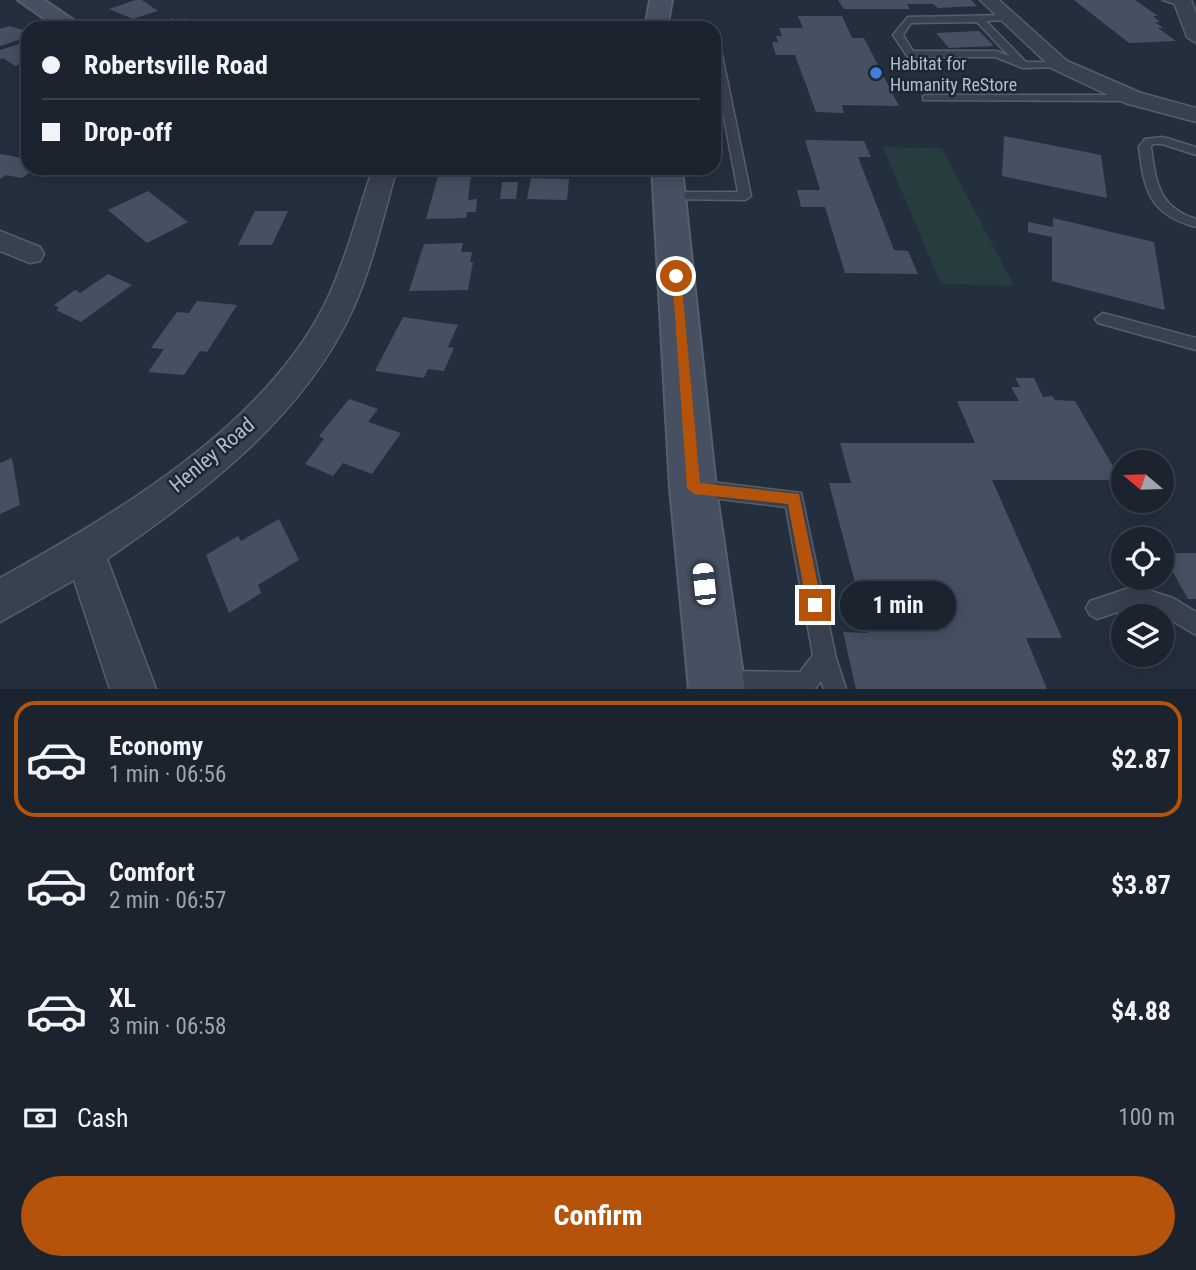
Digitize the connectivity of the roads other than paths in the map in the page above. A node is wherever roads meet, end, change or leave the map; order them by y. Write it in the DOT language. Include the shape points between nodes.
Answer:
graph roads {
  1 [pos="29,0"];
  2 [pos="662,0"];
  3 [pos="989,0"];
  4 [pos="1177,1"];
  5 [pos="1008,18"];
  6 [pos="979,19"];
  7 [pos="63,21"];
  8 [pos="658,21"];
  9 [pos="1196,37"];
  10 [pos="1023,65"];
  11 [pos="1060,65"];
  12 [pos="721,75"];
  13 [pos="927,98"];
  14 [pos="1133,98"];
  15 [pos="1196,115"];
  16 [pos="1196,151"];
  17 [pos="383,175"];
  18 [pos="668,182"];
  19 [pos="1196,223"];
  20 [pos="0,240"];
  21 [pos="30,254"];
  22 [pos="1103,319"];
  23 [pos="1196,344"];
  24 [pos="694,488"];
  25 [pos="85,554"];
  26 [pos="0,601"];
  27 [pos="1097,608"];
  28 [pos="1196,624"];
  29 [pos="825,658"];
  30 [pos="717,686"];
  31 [pos="133,689"];
  32 [pos="835,689"];
  1 -- 7 [label="street"];
  2 -- 8 [label="street"];
  3 -- 5 [label="street"];
  4 -- 9 [label="street"];
  5 -- 6 [label="lane"];
  5 -- 11 [label="street"];
  6 -- 10 [label="lane"];
  6 -- 10 [label="lane" via="908,20 898,35 910,54 996,54"];
  10 -- 11 [label="lane"];
  11 -- 14 [label="street"];
  12 -- 18 [label="lane" via="745,195"];
  13 -- 14 [label="lane"];
  14 -- 15 [label="street"];
  16 -- 19 [label="lane" via="1163,140 1149,141 1146,147 1159,206 1175,218"];
  17 -- 25 [label="street, Henley Road" via="334,316 282,389 242,436"];
  18 -- 24 [label="street"];
  20 -- 21 [label="street"];
  22 -- 23 [label="lane"];
  24 -- 29 [label="lane" via="794,499"];
  24 -- 30 [label="street"];
  25 -- 26 [label="street, Henley Road"];
  25 -- 31 [label="street"];
  27 -- 28 [label="lane" via="1135,596 1167,605"];
  29 -- 30 [label="lane" via="805,683"];
  29 -- 32 [label="lane"];
}
